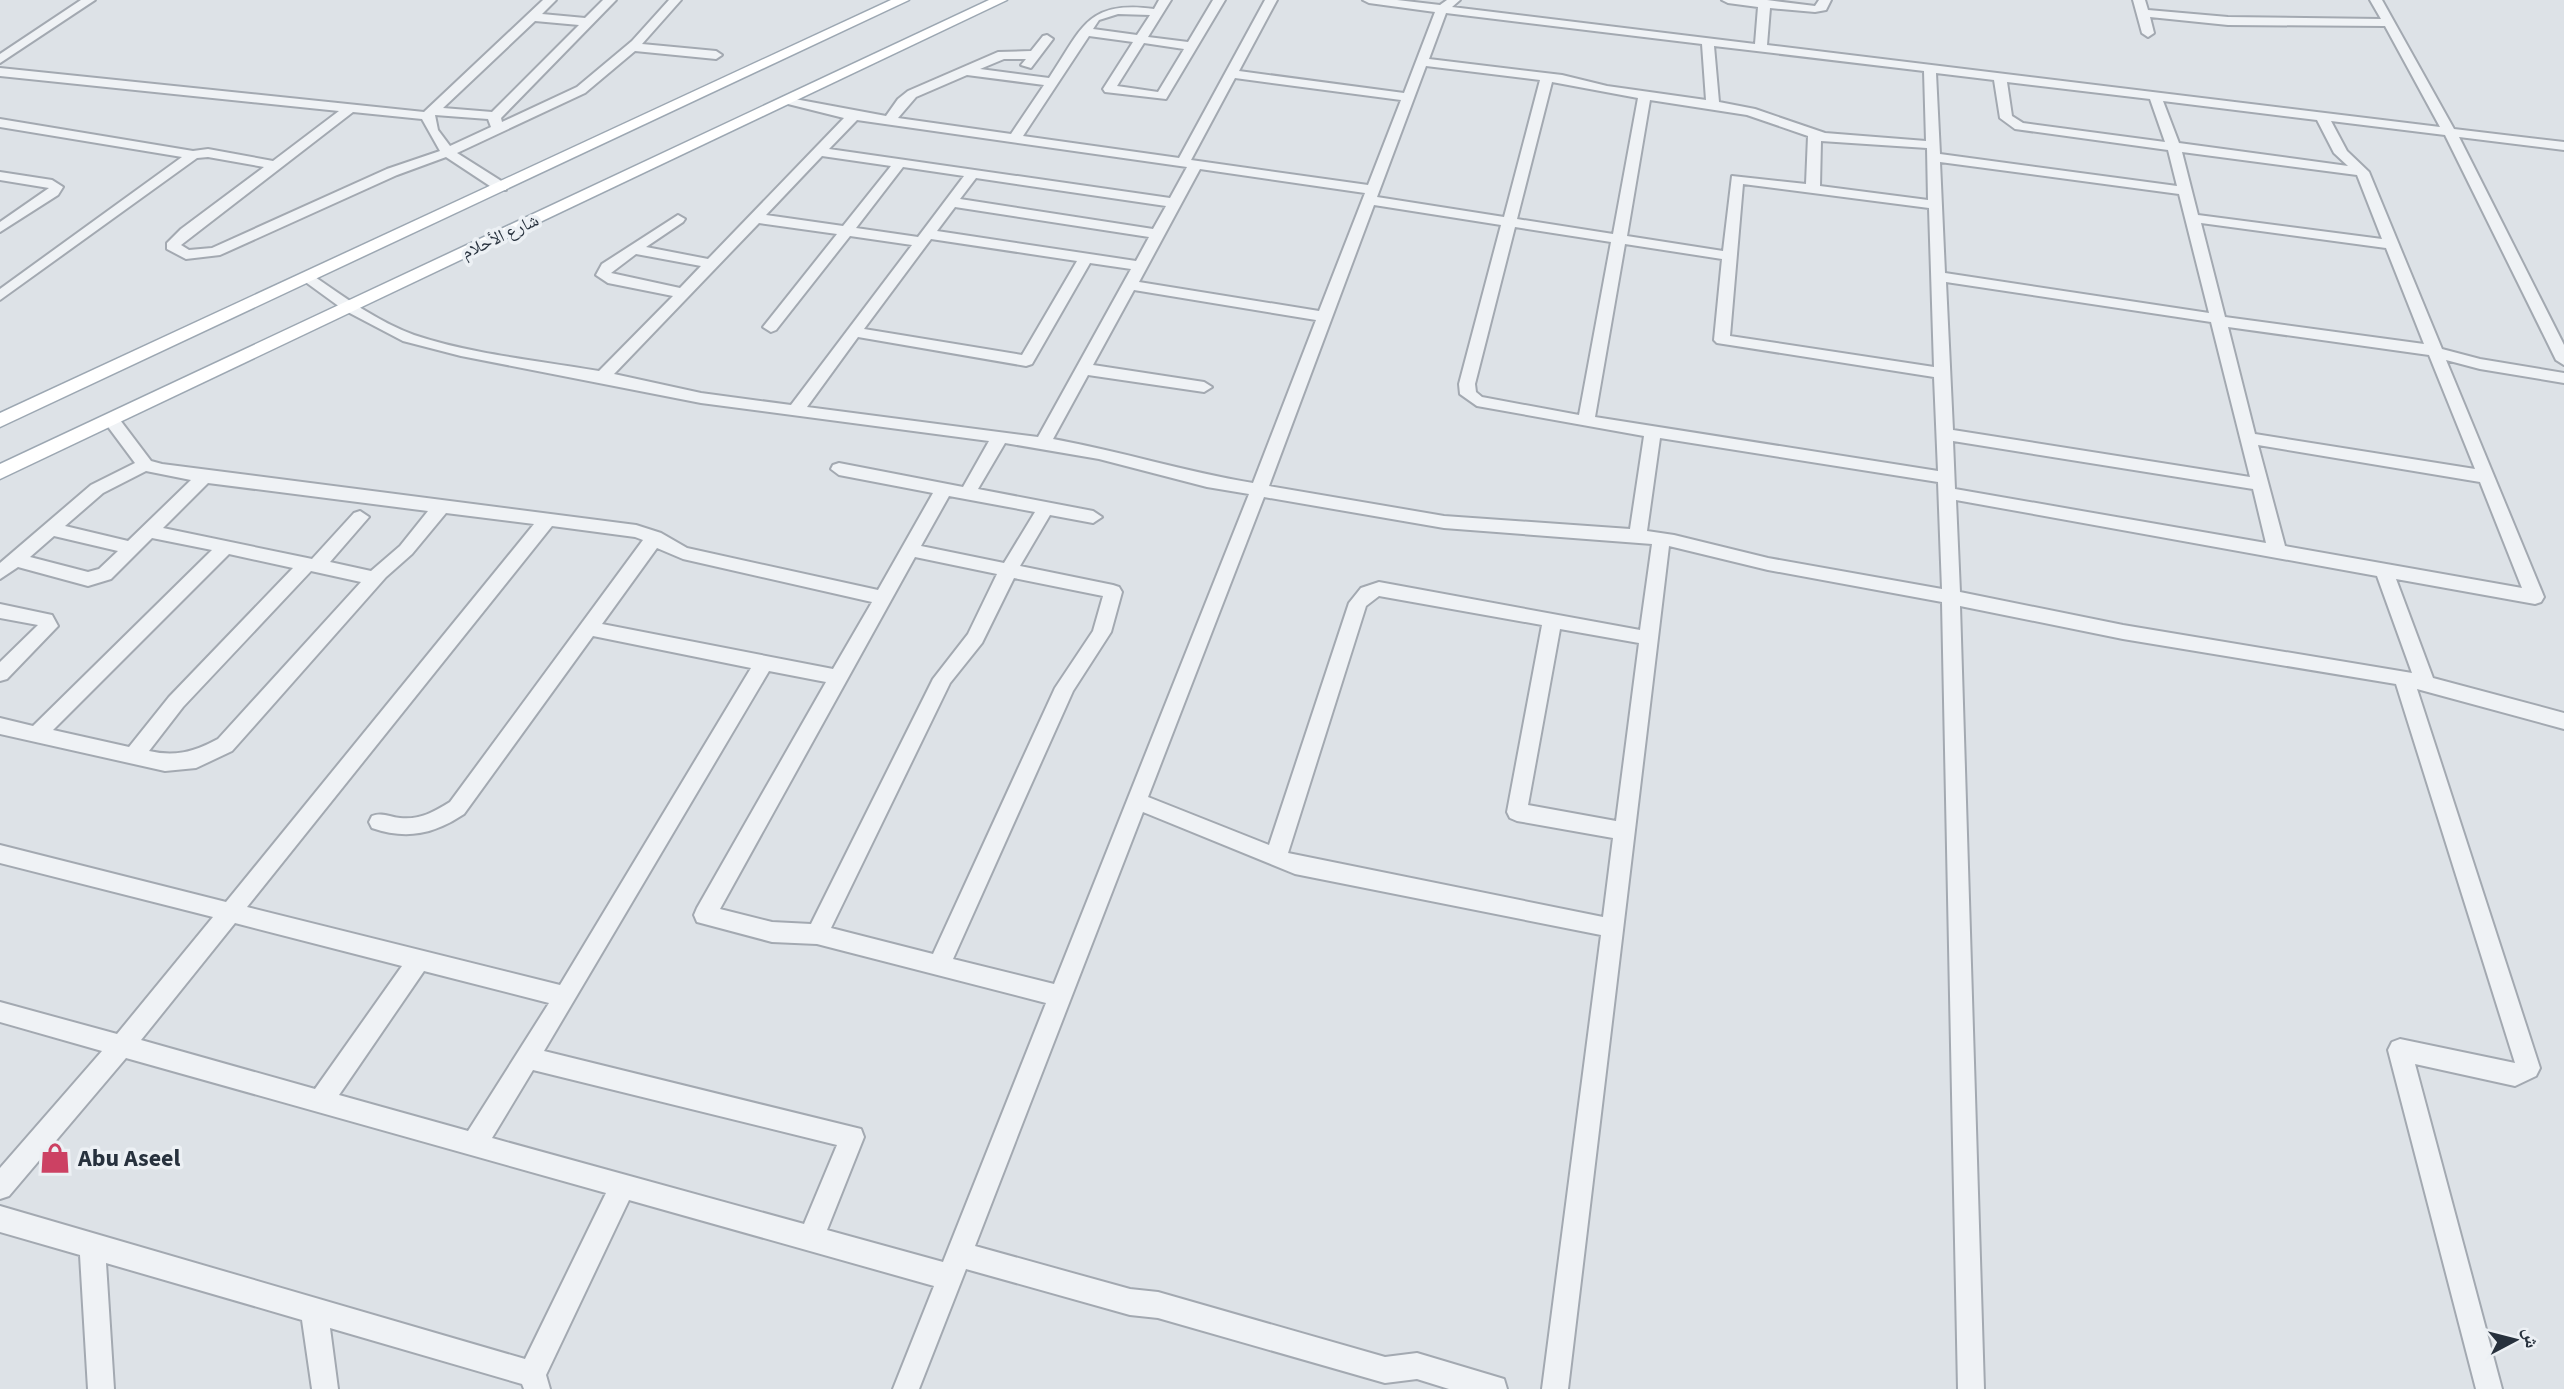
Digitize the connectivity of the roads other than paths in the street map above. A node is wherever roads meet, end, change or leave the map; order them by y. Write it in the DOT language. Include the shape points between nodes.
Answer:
graph roads {
  1 [pos="89,0"];
  2 [pos="550,0"];
  3 [pos="610,0"];
  4 [pos="675,0"];
  5 [pos="902,0"];
  6 [pos="1000,0"];
  7 [pos="1165,0"];
  8 [pos="1219,0"];
  9 [pos="1271,0"];
  10 [pos="1368,0"];
  11 [pos="1728,0"];
  12 [pos="1825,0"];
  13 [pos="2139,0"];
  14 [pos="2373,0"];
  15 [pos="1763,2"];
  16 [pos="1448,5"];
  17 [pos="1157,13"];
  18 [pos="2143,13"];
  19 [pos="532,17"];
  20 [pos="588,22"];
  21 [pos="2389,23"];
  22 [pos="1086,32"];
  23 [pos="2148,33"];
  24 [pos="1047,39"];
  25 [pos="1141,39"];
  26 [pos="1709,42"];
  27 [pos="1192,46"];
  28 [pos="633,47"];
  29 [pos="1761,48"];
  30 [pos="716,55"];
  31 [pos="1034,55"];
  32 [pos="0,59"];
  33 [pos="1422,62"];
  34 [pos="1930,69"];
  35 [pos="967,70"];
  36 [pos="0,72"];
  37 [pos="1231,74"];
  38 [pos="1019,77"];
  39 [pos="1547,77"];
  40 [pos="2000,78"];
  41 [pos="1053,82"];
  42 [pos="1646,95"];
  43 [pos="2155,96"];
  44 [pos="1409,97"];
  45 [pos="788,100"];
  46 [pos="1713,105"];
  47 [pos="351,108"];
  48 [pos="429,113"];
  49 [pos="853,116"];
  50 [pos="2322,116"];
  51 [pos="889,121"];
  52 [pos="497,122"];
  53 [pos="0,123"];
  54 [pos="2449,131"];
  55 [pos="1815,135"];
  56 [pos="1014,139"];
  57 [pos="2173,146"];
  58 [pos="2564,146"];
  59 [pos="818,151"];
  60 [pos="1933,151"];
  61 [pos="446,153"];
  62 [pos="193,155"];
  63 [pos="900,163"];
  64 [pos="1189,164"];
  65 [pos="275,165"];
  66 [pos="2362,172"];
  67 [pos="973,173"];
  68 [pos="1,177"];
  69 [pos="501,187"];
  70 [pos="1813,189"];
  71 [pos="2185,191"];
  72 [pos="1371,195"];
  73 [pos="951,202"];
  74 [pos="1175,203"];
  75 [pos="1936,205"];
  76 [pos="754,218"];
  77 [pos="2192,218"];
  78 [pos="678,219"];
  79 [pos="1509,222"];
  80 [pos="0,228"];
  81 [pos="846,231"];
  82 [pos="1158,234"];
  83 [pos="925,238"];
  84 [pos="1619,239"];
  85 [pos="2392,246"];
  86 [pos="633,249"];
  87 [pos="1730,256"];
  88 [pos="1086,258"];
  89 [pos="711,264"];
  90 [pos="1140,266"];
  91 [pos="1938,276"];
  92 [pos="307,278"];
  93 [pos="1130,285"];
  94 [pos="683,293"];
  95 [pos="0,296"];
  96 [pos="349,307"];
  97 [pos="1325,317"];
  98 [pos="2218,319"];
  99 [pos="771,327"];
  100 [pos="854,332"];
  101 [pos="2435,352"];
  102 [pos="2564,360"];
  103 [pos="1084,369"];
  104 [pos="1942,373"];
  105 [pos="603,377"];
  106 [pos="2564,377"];
  107 [pos="1204,387"];
  108 [pos="795,411"];
  109 [pos="111,420"];
  110 [pos="0,421"];
  111 [pos="1586,421"];
  112 [pos="1653,432"];
  113 [pos="1945,434"];
  114 [pos="1000,438"];
  115 [pos="2248,438"];
  116 [pos="1043,443"];
  117 [pos="145,465"];
  118 [pos="839,468"];
  119 [pos="0,472"];
  120 [pos="204,477"];
  121 [pos="2486,477"];
  122 [pos="2260,484"];
  123 [pos="1947,486"];
  124 [pos="944,489"];
  125 [pos="1259,489"];
  126 [pos="968,493"];
  127 [pos="443,505"];
  128 [pos="1046,508"];
  129 [pos="360,517"];
  130 [pos="1093,517"];
  131 [pos="548,519"];
  132 [pos="51,528"];
  133 [pos="148,531"];
  134 [pos="1638,536"];
  135 [pos="655,537"];
  136 [pos="1661,539"];
  137 [pos="226,547"];
  138 [pos="131,548"];
  139 [pos="912,550"];
  140 [pos="2277,551"];
  141 [pos="16,560"];
  142 [pos="311,565"];
  143 [pos="2384,570"];
  144 [pos="1008,571"];
  145 [pos="0,573"];
  146 [pos="374,578"];
  147 [pos="1951,597"];
  148 [pos="885,598"];
  149 [pos="0,611"];
  150 [pos="1552,620"];
  151 [pos="588,628"];
  152 [pos="1648,638"];
  153 [pos="764,663"];
  154 [pos="0,674"];
  155 [pos="840,678"];
  156 [pos="2415,680"];
  157 [pos="2564,721"];
  158 [pos="0,726"];
  159 [pos="37,734"];
  160 [pos="132,756"];
  161 [pos="1137,801"];
  162 [pos="379,822"];
  163 [pos="1624,831"];
  164 [pos="0,854"];
  165 [pos="1276,856"];
  166 [pos="230,912"];
  167 [pos="1612,928"];
  168 [pos="817,934"];
  169 [pos="419,960"];
  170 [pos="939,965"];
  171 [pos="1060,996"];
  172 [pos="565,997"];
  173 [pos="0,1012"];
  174 [pos="122,1046"];
  175 [pos="528,1058"];
  176 [pos="321,1101"];
  177 [pos="474,1144"];
  178 [pos="623,1186"];
  179 [pos="0,1188"];
  180 [pos="0,1219"];
  181 [pos="811,1238"];
  182 [pos="92,1244"];
  183 [pos="954,1266"];
  184 [pos="314,1310"];
  185 [pos="535,1381"];
  186 [pos="101,1389"];
  187 [pos="325,1389"];
  188 [pos="906,1389"];
  189 [pos="1494,1389"];
  190 [pos="1555,1389"];
  191 [pos="1971,1389"];
  192 [pos="2489,1389"];
  1 -- 32 [label="street"];
  2 -- 19 [label="street"];
  3 -- 20 [label="street"];
  4 -- 28 [label="street"];
  5 -- 69 [label="main road"];
  6 -- 45 [label="main road, شارع الأحلام"];
  7 -- 17 [label="street"];
  8 -- 27 [label="street"];
  9 -- 37 [label="street"];
  10 -- 16 [label="street"];
  11 -- 15 [label="street"];
  12 -- 15 [label="street" via="1822,8"];
  13 -- 18 [label="street"];
  14 -- 21 [label="street"];
  15 -- 29 [label="street"];
  16 -- 26 [label="street"];
  16 -- 33 [label="street"];
  17 -- 22 [label="street" via="1109,12 1095,18"];
  17 -- 25 [label="street"];
  18 -- 21 [label="street" via="2228,21"];
  18 -- 23 [label="street"];
  19 -- 20 [label="street"];
  19 -- 48 [label="street"];
  20 -- 52 [label="street"];
  21 -- 54 [label="street"];
  22 -- 25 [label="street"];
  22 -- 41 [label="street"];
  24 -- 31 [label="street"];
  25 -- 27 [label="street"];
  25 -- 27 [label="street" via="1109,89 1162,96"];
  26 -- 29 [label="street"];
  26 -- 46 [label="street"];
  28 -- 30 [label="street"];
  28 -- 52 [label="street" via="581,90"];
  29 -- 34 [label="street"];
  31 -- 35 [label="street" via="1002,55"];
  31 -- 38 [label="street"];
  33 -- 39 [label="street"];
  33 -- 44 [label="street"];
  34 -- 40 [label="street"];
  34 -- 60 [label="street"];
  35 -- 38 [label="street"];
  35 -- 51 [label="street" via="912,94"];
  36 -- 47 [label="street"];
  37 -- 44 [label="street"];
  37 -- 64 [label="street"];
  38 -- 41 [label="street"];
  39 -- 42 [label="street"];
  39 -- 79 [label="street"];
  40 -- 43 [label="street"];
  40 -- 57 [label="street" via="2010,122"];
  41 -- 56 [label="street"];
  42 -- 46 [label="street"];
  42 -- 84 [label="street"];
  43 -- 50 [label="street"];
  43 -- 57 [label="street"];
  44 -- 72 [label="street"];
  45 -- 49 [label="street"];
  45 -- 96 [label="main road, شارع الأحلام"];
  46 -- 55 [label="street"];
  47 -- 48 [label="street"];
  47 -- 65 [label="street"];
  48 -- 52 [label="street"];
  48 -- 61 [label="street" via="430,129"];
  49 -- 51 [label="street"];
  49 -- 59 [label="street"];
  50 -- 54 [label="street"];
  50 -- 66 [label="street" via="2341,153"];
  51 -- 56 [label="street"];
  52 -- 61 [label="street"];
  53 -- 62 [label="street"];
  54 -- 58 [label="street"];
  54 -- 102 [label="street"];
  55 -- 60 [label="street"];
  55 -- 70 [label="street"];
  56 -- 64 [label="street"];
  57 -- 66 [label="street"];
  57 -- 71 [label="street"];
  59 -- 63 [label="street"];
  59 -- 76 [label="street"];
  60 -- 71 [label="street"];
  60 -- 75 [label="street"];
  61 -- 65 [label="street" via="392,172 215,252 186,255 172,246"];
  61 -- 69 [label="street"];
  62 -- 65 [label="street" via="208,153"];
  62 -- 95 [label="street"];
  63 -- 67 [label="street"];
  63 -- 81 [label="street"];
  64 -- 72 [label="street"];
  64 -- 74 [label="street"];
  66 -- 85 [label="street"];
  67 -- 73 [label="street"];
  67 -- 74 [label="street"];
  68 -- 80 [label="street" via="56,187"];
  69 -- 92 [label="main road"];
  70 -- 75 [label="street"];
  70 -- 87 [label="street" via="1737,179"];
  71 -- 77 [label="street"];
  72 -- 79 [label="street"];
  72 -- 97 [label="street"];
  73 -- 82 [label="street"];
  73 -- 83 [label="street"];
  74 -- 82 [label="street"];
  75 -- 91 [label="street"];
  76 -- 81 [label="street"];
  76 -- 89 [label="street"];
  77 -- 85 [label="street"];
  77 -- 98 [label="street"];
  78 -- 86 [label="street"];
  79 -- 84 [label="street"];
  79 -- 111 [label="street" via="1468,394 1477,401"];
  81 -- 83 [label="street"];
  81 -- 99 [label="street"];
  82 -- 90 [label="street"];
  83 -- 88 [label="street"];
  83 -- 100 [label="street"];
  84 -- 87 [label="street"];
  84 -- 111 [label="street"];
  85 -- 101 [label="street"];
  86 -- 89 [label="street"];
  86 -- 94 [label="street" via="603,275"];
  87 -- 104 [label="street" via="1721,340"];
  88 -- 90 [label="street"];
  88 -- 100 [label="street" via="1026,361"];
  89 -- 94 [label="street"];
  90 -- 93 [label="street"];
  91 -- 98 [label="street"];
  91 -- 104 [label="street"];
  92 -- 96 [label="street"];
  92 -- 110 [label="main road"];
  93 -- 97 [label="street"];
  93 -- 103 [label="street"];
  94 -- 105 [label="street"];
  96 -- 105 [label="street" via="408,338"];
  96 -- 109 [label="main road, شارع الأحلام"];
  97 -- 125 [label="street"];
  98 -- 101 [label="street"];
  98 -- 115 [label="street"];
  100 -- 108 [label="street"];
  101 -- 106 [label="street"];
  101 -- 121 [label="street"];
  103 -- 107 [label="street"];
  103 -- 116 [label="street"];
  104 -- 113 [label="street"];
  105 -- 108 [label="street" via="701,398"];
  108 -- 114 [label="street"];
  109 -- 117 [label="street"];
  109 -- 119 [label="main road, شارع الأحلام"];
  111 -- 112 [label="street"];
  112 -- 123 [label="street"];
  112 -- 134 [label="street"];
  113 -- 122 [label="street"];
  113 -- 123 [label="street"];
  114 -- 116 [label="street"];
  114 -- 126 [label="street"];
  115 -- 121 [label="street"];
  115 -- 122 [label="street"];
  116 -- 125 [label="street"];
  117 -- 120 [label="street"];
  117 -- 132 [label="street" via="97,489"];
  118 -- 124 [label="street"];
  120 -- 127 [label="street"];
  120 -- 133 [label="street"];
  121 -- 143 [label="street" via="2535,597"];
  122 -- 140 [label="street"];
  123 -- 140 [label="street"];
  123 -- 147 [label="street"];
  124 -- 126 [label="street"];
  124 -- 139 [label="street"];
  125 -- 134 [label="street" via="1444,522"];
  125 -- 161 [label="street"];
  126 -- 128 [label="street"];
  127 -- 131 [label="street"];
  127 -- 146 [label="street" via="407,550"];
  128 -- 130 [label="street"];
  128 -- 144 [label="street"];
  129 -- 142 [label="street"];
  131 -- 135 [label="street"];
  131 -- 166 [label="street"];
  132 -- 138 [label="street"];
  132 -- 141 [label="street"];
  133 -- 137 [label="street"];
  133 -- 138 [label="street"];
  134 -- 136 [label="street"];
  135 -- 148 [label="street" via="683,553"];
  135 -- 151 [label="street"];
  136 -- 147 [label="street" via="1768,564"];
  136 -- 152 [label="street"];
  137 -- 142 [label="street"];
  137 -- 159 [label="street"];
  138 -- 141 [label="street" via="105,574 88,579"];
  139 -- 144 [label="street"];
  139 -- 148 [label="street"];
  140 -- 143 [label="street"];
  141 -- 145 [label="street"];
  142 -- 146 [label="street"];
  142 -- 160 [label="street" via="176,702"];
  143 -- 156 [label="street"];
  144 -- 168 [label="street" via="975,638 943,679"];
  144 -- 170 [label="street" via="1113,592 1102,632 1065,688"];
  146 -- 160 [label="street" via="225,745 195,760 165,763"];
  147 -- 156 [label="street" via="2123,632"];
  147 -- 191 [label="street"];
  148 -- 155 [label="street"];
  149 -- 154 [label="street" via="45,620 50,626"];
  150 -- 152 [label="street"];
  150 -- 163 [label="street" via="1517,812"];
  150 -- 165 [label="street" via="1379,589 1367,593 1358,603"];
  151 -- 153 [label="street"];
  151 -- 162 [label="street" via="457,808 419,827"];
  152 -- 163 [label="street"];
  153 -- 155 [label="street"];
  153 -- 172 [label="street"];
  155 -- 168 [label="street" via="705,915 772,932"];
  156 -- 157 [label="street"];
  156 -- 192 [label="street" via="2528,1068 2515,1075 2400,1050"];
  158 -- 159 [label="street"];
  159 -- 160 [label="street"];
  161 -- 165 [label="street"];
  161 -- 171 [label="street"];
  163 -- 167 [label="street"];
  164 -- 166 [label="street"];
  165 -- 167 [label="street" via="1295,864"];
  166 -- 169 [label="street"];
  166 -- 174 [label="street"];
  167 -- 190 [label="street"];
  168 -- 170 [label="street"];
  169 -- 172 [label="street"];
  169 -- 176 [label="street"];
  170 -- 171 [label="street"];
  171 -- 183 [label="street"];
  172 -- 175 [label="street"];
  173 -- 174 [label="street"];
  174 -- 176 [label="street"];
  174 -- 179 [label="street"];
  175 -- 177 [label="street"];
  175 -- 181 [label="street" via="852,1137"];
  176 -- 177 [label="street"];
  177 -- 178 [label="street"];
  178 -- 181 [label="street"];
  178 -- 185 [label="street"];
  180 -- 182 [label="street"];
  181 -- 183 [label="street"];
  182 -- 184 [label="street"];
  182 -- 186 [label="street"];
  183 -- 188 [label="street"];
  183 -- 189 [label="street" via="1158,1305 1385,1370 1417,1366"];
  184 -- 185 [label="street"];
  184 -- 187 [label="street"];
}
